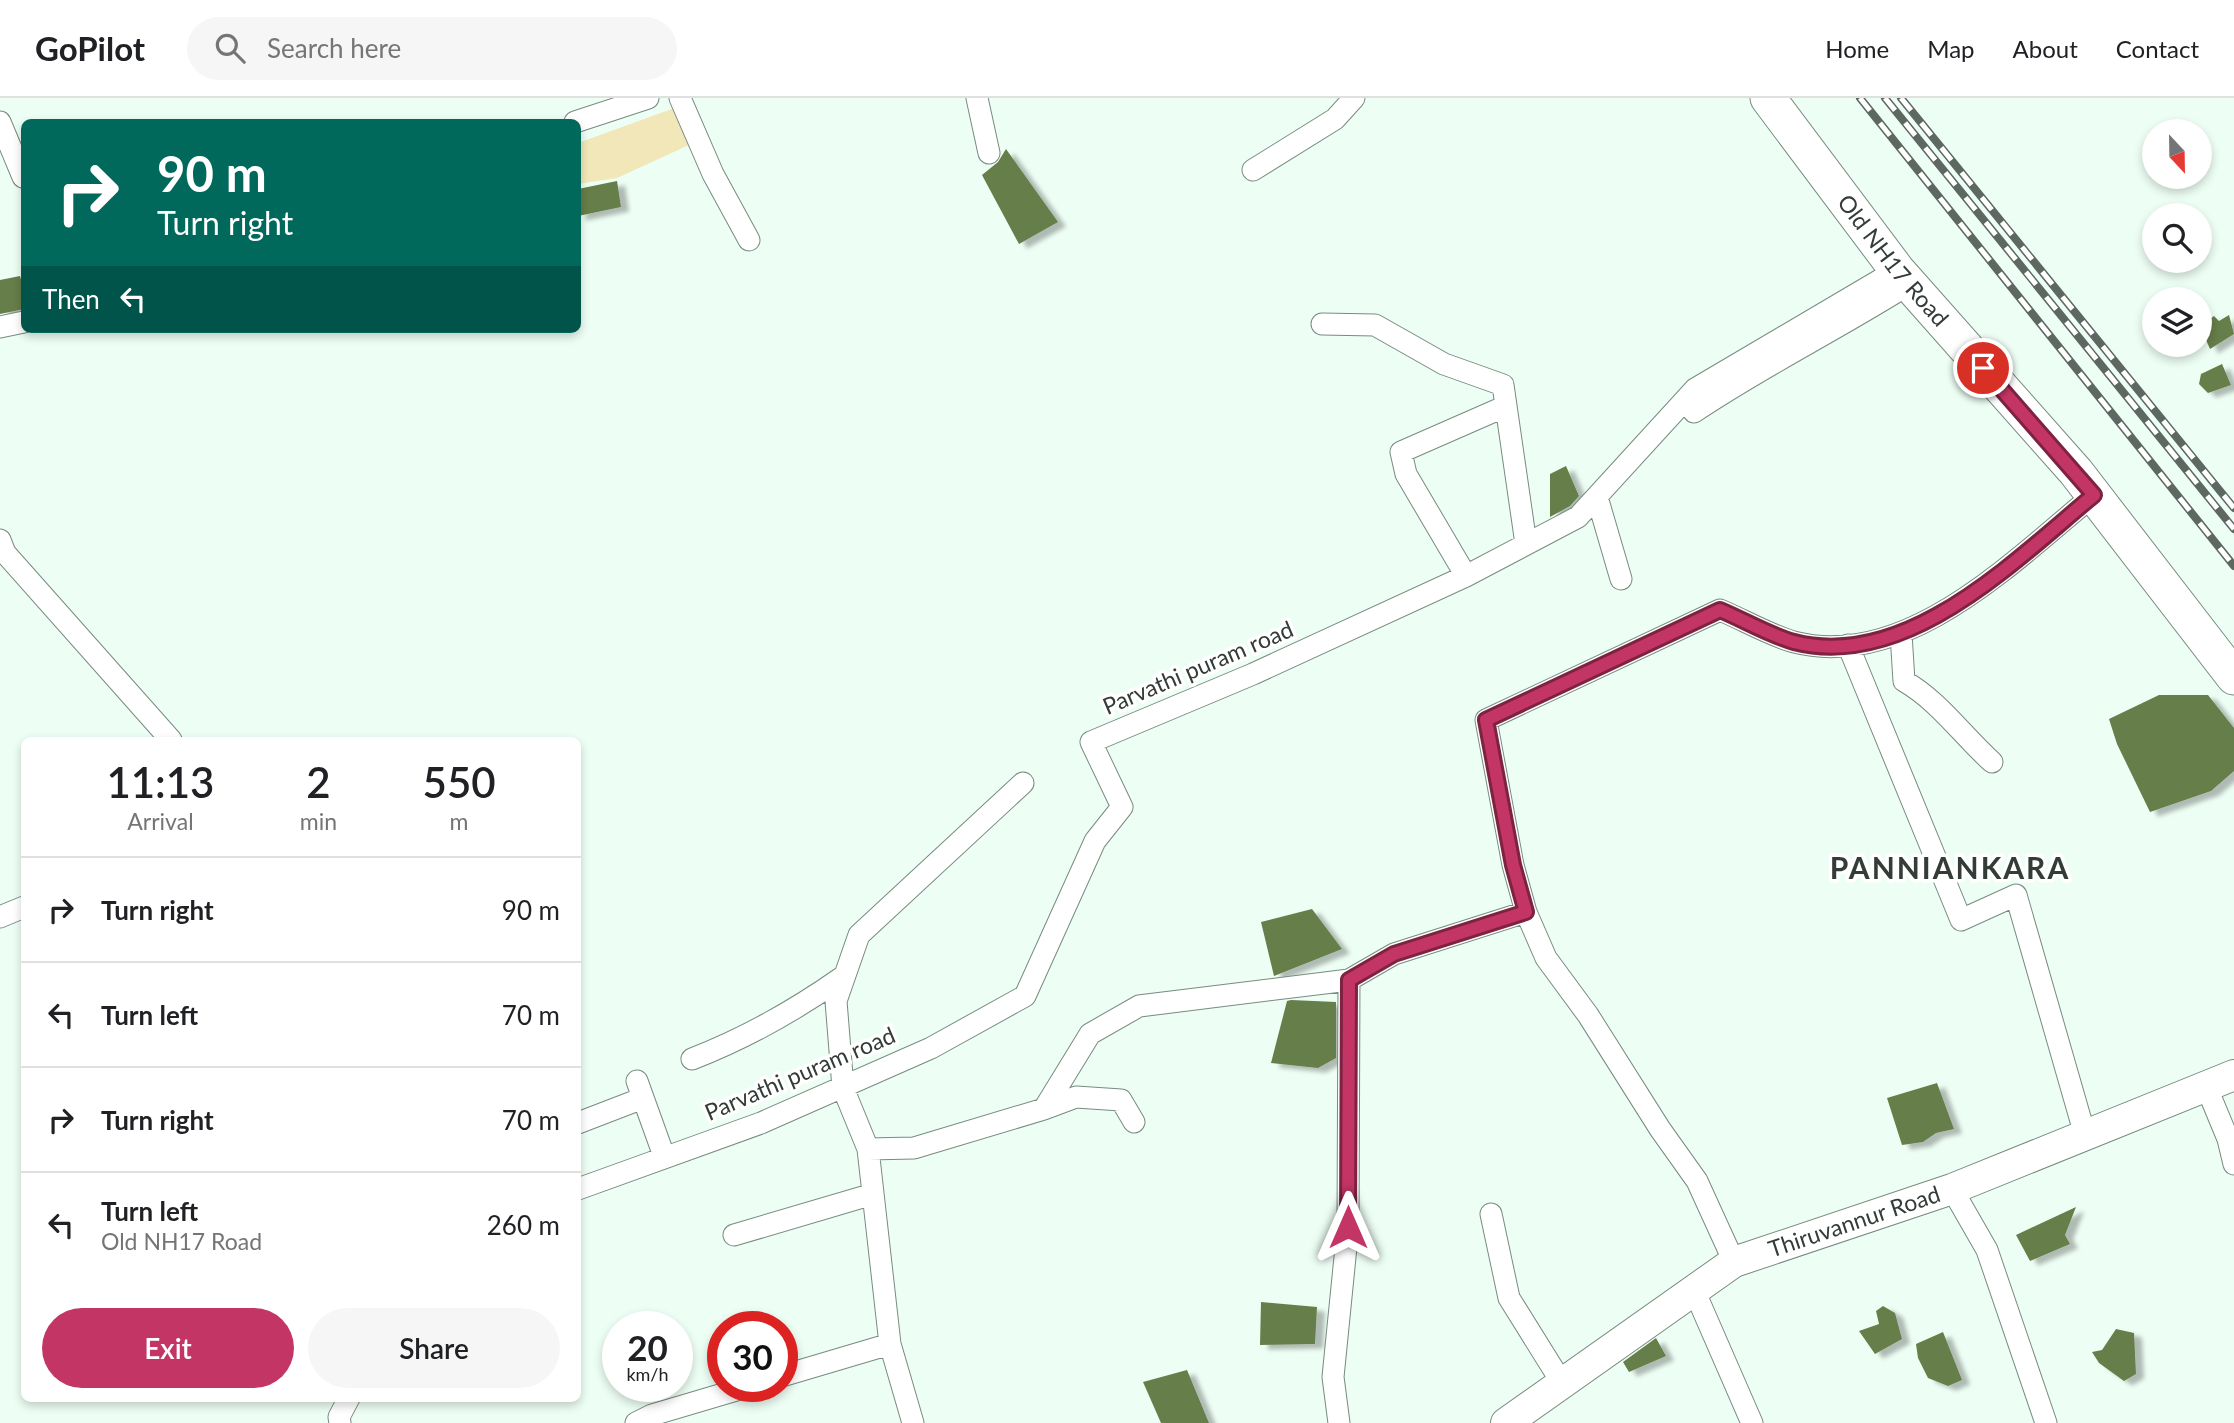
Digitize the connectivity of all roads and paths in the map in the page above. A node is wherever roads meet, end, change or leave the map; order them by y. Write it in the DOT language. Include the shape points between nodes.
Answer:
graph roads {
  1 [pos="648,98"];
  2 [pos="680,98"];
  3 [pos="976,98"];
  4 [pos="1354,98"];
  5 [pos="1768,98"];
  6 [pos="607,104"];
  7 [pos="580,119"];
  8 [pos="0,122"];
  9 [pos="989,153"];
  10 [pos="1253,170"];
  11 [pos="21,172"];
  12 [pos="749,240"];
  13 [pos="1903,277"];
  14 [pos="21,323"];
  15 [pos="1322,324"];
  16 [pos="0,327"];
  17 [pos="1506,406"];
  18 [pos="1695,412"];
  19 [pos="2094,495"];
  20 [pos="1597,497"];
  21 [pos="0,540"];
  22 [pos="1526,544"];
  23 [pos="1466,576"];
  24 [pos="1621,579"];
  25 [pos="1901,634"];
  26 [pos="1848,645"];
  27 [pos="2234,677"];
  28 [pos="168,737"];
  29 [pos="1992,762"];
  30 [pos="1023,783"];
  31 [pos="21,907"];
  32 [pos="1526,912"];
  33 [pos="0,917"];
  34 [pos="841,978"];
  35 [pos="1349,980"];
  36 [pos="692,1059"];
  37 [pos="2234,1075"];
  38 [pos="2206,1086"];
  39 [pos="843,1087"];
  40 [pos="1044,1110"];
  41 [pos="581,1121"];
  42 [pos="1134,1122"];
  43 [pos="2085,1135"];
  44 [pos="868,1149"];
  45 [pos="664,1156"];
  46 [pos="2234,1164"];
  47 [pos="581,1188"];
  48 [pos="1952,1189"];
  49 [pos="873,1194"];
  50 [pos="1491,1214"];
  51 [pos="734,1235"];
  52 [pos="1734,1262"];
  53 [pos="1694,1290"];
  54 [pos="890,1344"];
  55 [pos="798,1371"];
  56 [pos="1562,1383"];
  57 [pos="707,1400"];
  58 [pos="636,1423"];
  59 [pos="913,1423"];
  60 [pos="1339,1423"];
  61 [pos="1506,1423"];
  62 [pos="1752,1423"];
  63 [pos="2046,1423"];
  1 -- 6 [label="street"];
  2 -- 12 [label="street" via="713,174"];
  3 -- 9 [label="street"];
  4 -- 10 [label="street" via="1335,119"];
  5 -- 13 [label="main road, Old NH17 Road"];
  6 -- 7 [label="street"];
  8 -- 11 [label="street"];
  13 -- 18 [label="street" via="1836,330 1782,356"];
  13 -- 19 [label="main road, Old NH17 Road"];
  13 -- 20 [label="street, Parvathi puram road" via="1695,389"];
  14 -- 16 [label="street"];
  15 -- 17 [label="street" via="1375,326 1444,364 1503,385"];
  17 -- 22 [label="street"];
  17 -- 23 [label="street" via="1401,452 1406,474"];
  19 -- 25 [label="street" via="1975,592"];
  19 -- 27 [label="main road, Old NH17 Road"];
  20 -- 22 [label="street, Parvathi puram road" via="1577,517"];
  20 -- 24 [label="street"];
  21 -- 28 [label="street" via="5,552"];
  22 -- 23 [label="street, Parvathi puram road"];
  23 -- 39 [label="street, Parvathi puram road" via="1091,742 1122,807 1095,841 1025,996 931,1048"];
  25 -- 26 [label="street"];
  25 -- 29 [label="street" via="1904,681 1930,696 1953,726"];
  26 -- 32 [label="street" via="1794,642 1720,610 1486,720"];
  26 -- 43 [label="street" via="1961,920 2015,895"];
  30 -- 34 [label="street" via="859,936"];
  31 -- 33 [label="street"];
  32 -- 35 [label="street" via="1394,954"];
  32 -- 52 [label="street" via="1546,958 1697,1181"];
  34 -- 36 [label="street" via="738,1041"];
  34 -- 39 [label="street" via="836,1000"];
  35 -- 40 [label="street" via="1139,1006 1090,1034"];
  35 -- 60 [label="street" via="1348,1227 1333,1377"];
  37 -- 38 [label="street, Thiruvannur Road"];
  38 -- 43 [label="street, Thiruvannur Road"];
  38 -- 46 [label="street"];
  39 -- 44 [label="street"];
  39 -- 45 [label="street, Parvathi puram road" via="761,1123"];
  40 -- 42 [label="street" via="1076,1097 1121,1100"];
  40 -- 44 [label="street" via="914,1148"];
  41 -- 45 [label="street" via="640,1090"];
  43 -- 48 [label="street, Thiruvannur Road"];
  44 -- 49 [label="street"];
  45 -- 47 [label="street, Parvathi puram road"];
  48 -- 52 [label="street, Thiruvannur Road"];
  48 -- 63 [label="street" via="1987,1250"];
  49 -- 51 [label="street"];
  49 -- 54 [label="street"];
  50 -- 56 [label="street" via="1509,1298"];
  52 -- 53 [label="street, Thiruvannur Road"];
  53 -- 56 [label="street, Thiruvannur Road"];
  53 -- 62 [label="street"];
  54 -- 55 [label="street"];
  54 -- 59 [label="street"];
  56 -- 61 [label="street, Thiruvannur Road"];
  57 -- 58 [label="street"];
}
